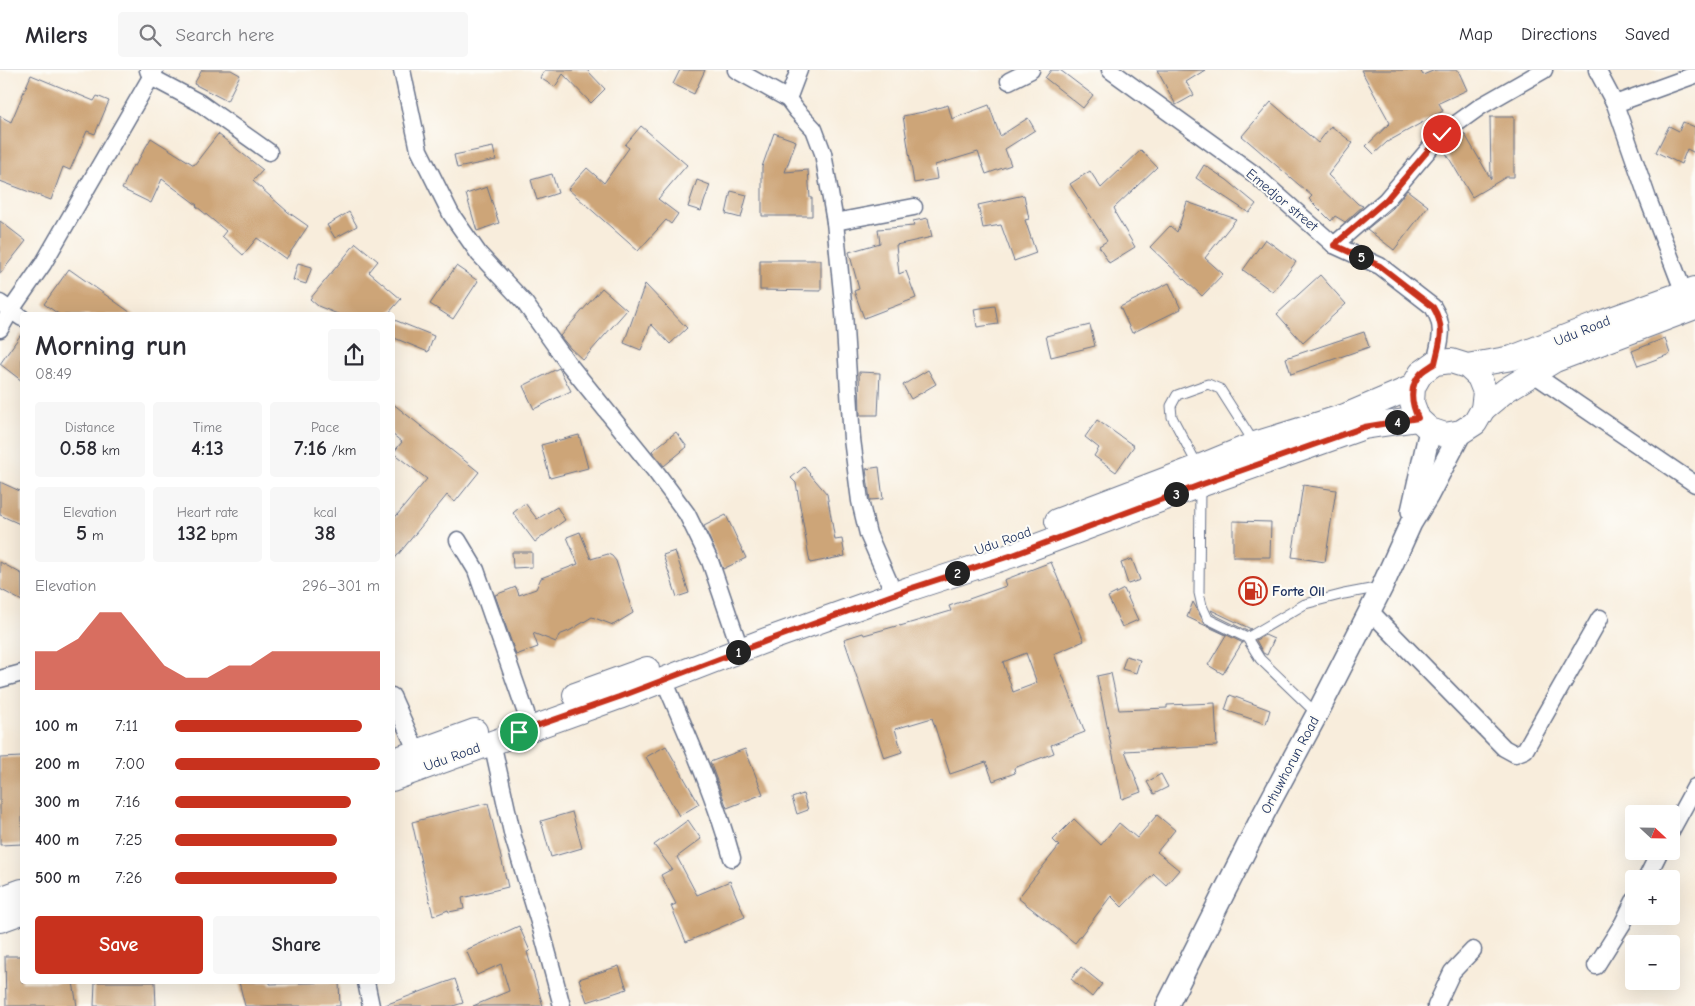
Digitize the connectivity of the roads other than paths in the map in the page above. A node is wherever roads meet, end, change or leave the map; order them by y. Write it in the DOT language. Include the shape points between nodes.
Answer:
graph roads {
  1 [pos="402,70"];
  2 [pos="736,70"];
  3 [pos="799,70"];
  4 [pos="1031,70"];
  5 [pos="1110,70"];
  6 [pos="1544,70"];
  7 [pos="1597,70"];
  8 [pos="151,72"];
  9 [pos="1695,75"];
  10 [pos="1009,80"];
  11 [pos="788,99"];
  12 [pos="1615,104"];
  13 [pos="269,152"];
  14 [pos="914,207"];
  15 [pos="835,222"];
  16 [pos="1334,245"];
  17 [pos="1691,297"];
  18 [pos="11,310"];
  19 [pos="0,329"];
  20 [pos="1435,363"];
  21 [pos="1467,366"];
  22 [pos="1532,373"];
  23 [pos="1413,387"];
  24 [pos="1483,409"];
  25 [pos="1424,424"];
  26 [pos="1462,432"];
  27 [pos="1255,444"];
  28 [pos="1200,476"];
  29 [pos="1695,484"];
  30 [pos="1411,523"];
  31 [pos="458,540"];
  32 [pos="889,582"];
  33 [pos="1382,587"];
  34 [pos="1370,611"];
  35 [pos="1600,618"];
  36 [pos="736,637"];
  37 [pos="1247,638"];
  38 [pos="20,674"];
  39 [pos="0,679"];
  40 [pos="664,680"];
  41 [pos="395,703"];
  42 [pos="526,713"];
  43 [pos="1318,714"];
  44 [pos="492,742"];
  45 [pos="417,752"];
  46 [pos="395,760"];
  47 [pos="395,778"];
  48 [pos="1695,787"];
  49 [pos="1680,814"];
  50 [pos="732,858"];
  51 [pos="20,892"];
  52 [pos="0,899"];
  53 [pos="20,913"];
  54 [pos="1625,918"];
  55 [pos="0,920"];
  56 [pos="1473,950"];
  57 [pos="1596,966"];
  58 [pos="366,984"];
  59 [pos="371,1006"];
  60 [pos="562,1006"];
  61 [pos="1167,1006"];
  62 [pos="1436,1006"];
  1 -- 36 [label="street" via="419,150 451,214 479,254 524,302 687,514 710,561"];
  2 -- 11 [label="street"];
  3 -- 11 [label="street"];
  4 -- 10 [label="street"];
  5 -- 16 [label="street, Emedjor street" via="1254,174"];
  6 -- 16 [label="street" via="1481,106 1442,134 1386,200"];
  7 -- 12 [label="street"];
  8 -- 13 [label="street"];
  8 -- 18 [label="street" via="43,264"];
  9 -- 12 [label="street"];
  11 -- 15 [label="street" via="814,129 823,153"];
  12 -- 17 [label="street" via="1648,199"];
  14 -- 15 [label="street"];
  15 -- 32 [label="street" via="860,501 868,534"];
  16 -- 20 [label="street, Emedjor street" via="1380,266 1433,307 1442,333"];
  17 -- 21 [label="main road, Udu Road" via="1606,321 1512,358"];
  17 -- 22 [label="main road, Udu Road"];
  18 -- 19 [label="street"];
  20 -- 21 [label="main road" via="1451,361"];
  20 -- 23 [label="main road" via="1421,373"];
  21 -- 24 [label="main road" via="1478,377 1485,392"];
  22 -- 24 [label="main road, Udu Road"];
  22 -- 29 [label="street"];
  23 -- 25 [label="main road" via="1412,403"];
  23 -- 27 [label="main road, Udu Road" via="1345,416"];
  24 -- 26 [label="main road" via="1475,423"];
  25 -- 26 [label="main road" via="1445,435"];
  25 -- 28 [label="main road, Udu Road" via="1364,427"];
  25 -- 30 [label="street, Orhuwhorun Road"];
  26 -- 30 [label="street, Orhuwhorun Road"];
  27 -- 28 [label="main road, Udu Road"];
  27 -- 28 [label="lane" via="1220,389 1208,384 1177,395 1171,406 1172,416"];
  28 -- 32 [label="main road, Udu Road"];
  28 -- 37 [label="lane" via="1199,593 1202,606 1208,619"];
  28 -- 40 [label="main road, Udu Road" via="1013,555 909,589"];
  30 -- 33 [label="street, Orhuwhorun Road"];
  31 -- 42 [label="street" via="476,570"];
  32 -- 36 [label="main road, Udu Road"];
  33 -- 34 [label="street, Orhuwhorun Road"];
  33 -- 37 [label="lane" via="1305,604"];
  34 -- 35 [label="street" via="1504,748 1515,754 1525,750"];
  34 -- 43 [label="street, Orhuwhorun Road"];
  36 -- 42 [label="main road, Udu Road"];
  37 -- 43 [label="lane" via="1260,659"];
  38 -- 39 [label="street"];
  40 -- 44 [label="main road, Udu Road"];
  40 -- 50 [label="street" via="722,823"];
  41 -- 45 [label="street"];
  42 -- 45 [label="main road, Udu Road"];
  43 -- 61 [label="street, Orhuwhorun Road"];
  44 -- 47 [label="main road, Udu Road"];
  44 -- 60 [label="street" via="513,836"];
  45 -- 46 [label="main road, Udu Road"];
  48 -- 49 [label="street"];
  51 -- 52 [label="main road"];
  53 -- 55 [label="main road"];
  54 -- 57 [label="street"];
  56 -- 62 [label="street" via="1452,972"];
  58 -- 59 [label="street"];
}
